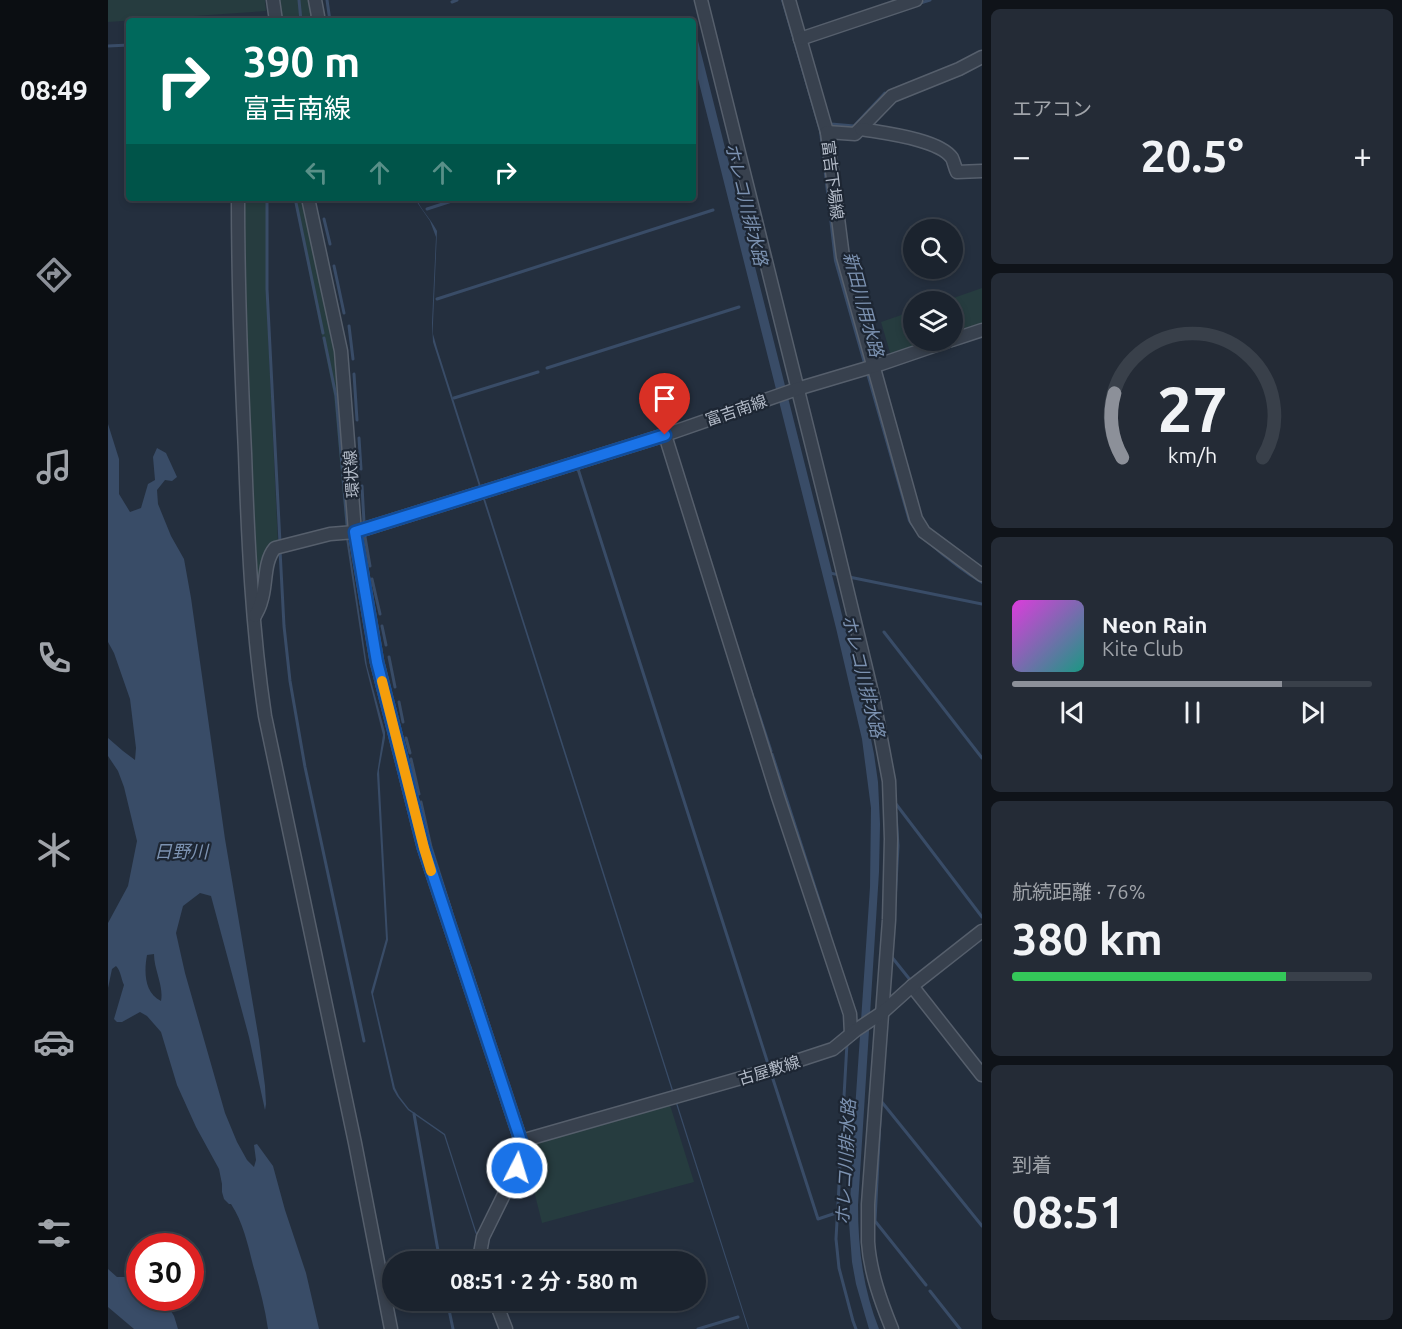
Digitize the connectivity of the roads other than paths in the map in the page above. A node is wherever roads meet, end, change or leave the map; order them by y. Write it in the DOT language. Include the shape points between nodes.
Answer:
graph roads {
  1 [pos="273,0"];
  2 [pos="315,0"];
  3 [pos="701,0"];
  4 [pos="789,0"];
  5 [pos="916,0"];
  6 [pos="276,18"];
  7 [pos="317,18"];
  8 [pos="800,39"];
  9 [pos="982,57"];
  10 [pos="861,129"];
  11 [pos="827,132"];
  12 [pos="982,171"];
  13 [pos="238,201"];
  14 [pos="309,201"];
  15 [pos="982,330"];
  16 [pos="963,336"];
  17 [pos="923,351"];
  18 [pos="873,365"];
  19 [pos="794,390"];
  20 [pos="665,435"];
  21 [pos="355,532"];
  22 [pos="982,575"];
  23 [pos="254,617"];
  24 [pos="982,931"];
  25 [pos="912,986"];
  26 [pos="879,1014"];
  27 [pos="853,1032"];
  28 [pos="982,1075"];
  29 [pos="521,1141"];
  30 [pos="480,1251"];
  31 [pos="499,1311"];
  32 [pos="391,1329"];
  33 [pos="506,1329"];
  34 [pos="892,1329"];
  1 -- 6 [label="street"];
  2 -- 7 [label="street"];
  3 -- 19 [label="street"];
  4 -- 8 [label="street"];
  5 -- 8 [label="street"];
  8 -- 11 [label="street"];
  9 -- 10 [label="street" via="892,96"];
  10 -- 11 [label="street, 富吉下場線" via="855,134"];
  10 -- 12 [label="street, 富吉下場線" via="909,137 937,147 952,157 957,172"];
  11 -- 18 [label="street, 富吉下場線" via="843,257"];
  13 -- 23 [label="street" via="247,520"];
  14 -- 21 [label="street, 環状線" via="341,351"];
  15 -- 16 [label="street"];
  17 -- 18 [label="street"];
  18 -- 19 [label="street"];
  18 -- 22 [label="street, 富吉下場線" via="916,519 924,532"];
  19 -- 20 [label="street, 富吉南線"];
  19 -- 26 [label="street" via="874,701 889,781 889,920"];
  20 -- 21 [label="street, 富吉南線"];
  20 -- 27 [label="street"];
  21 -- 23 [label="street, 富吉南線" via="275,548"];
  21 -- 29 [label="street, 環状線" via="377,662 424,848"];
  23 -- 32 [label="street" via="265,716"];
  24 -- 25 [label="street, 古屋敷線"];
  25 -- 26 [label="street, 古屋敷線"];
  25 -- 28 [label="street"];
  26 -- 27 [label="street, 古屋敷線"];
  26 -- 34 [label="street" via="868,1244 883,1309"];
  27 -- 29 [label="street, 古屋敷線" via="833,1049 766,1071"];
  29 -- 30 [label="street, 環状線" via="517,1168 483,1237"];
  31 -- 33 [label="street"];
}
